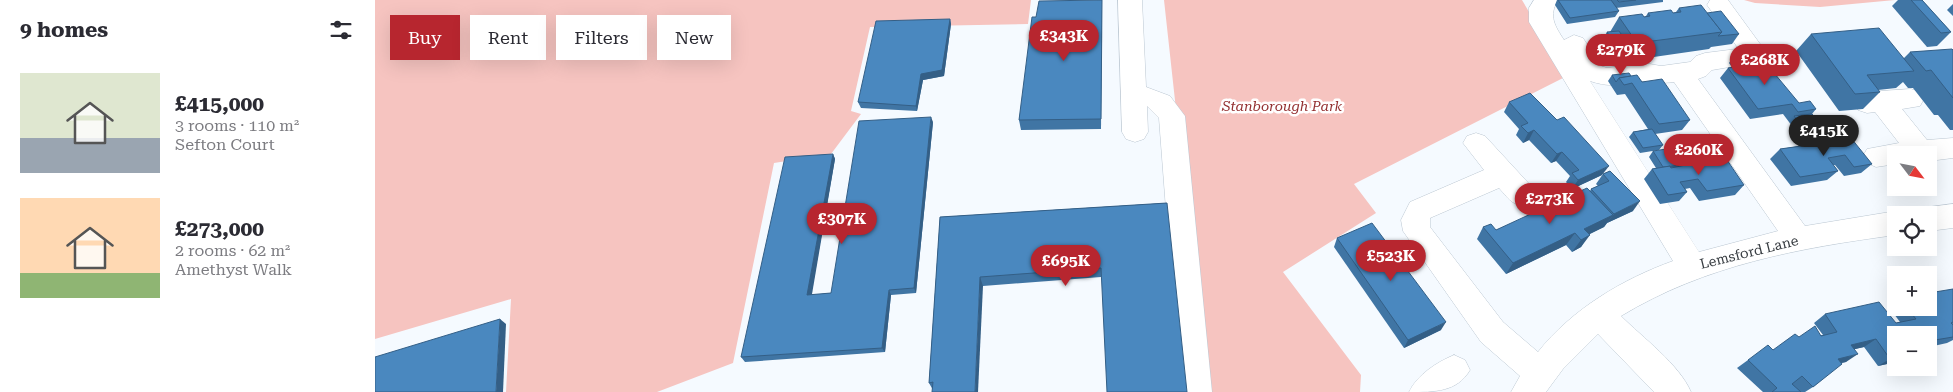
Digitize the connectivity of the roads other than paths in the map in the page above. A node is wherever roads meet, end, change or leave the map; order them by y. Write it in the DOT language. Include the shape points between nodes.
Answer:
graph roads {
  1 [pos="1130,0"];
  2 [pos="1546,0"];
  3 [pos="1719,5"];
  4 [pos="1572,41"];
  5 [pos="1680,72"];
  6 [pos="1135,96"];
  7 [pos="1911,99"];
  8 [pos="1135,132"];
  9 [pos="1476,143"];
  10 [pos="1914,146"];
  11 [pos="1953,148"];
  12 [pos="1937,150"];
  13 [pos="1887,155"];
  14 [pos="1876,156"];
  15 [pos="1503,174"];
  16 [pos="1522,195"];
  17 [pos="1953,216"];
  18 [pos="1937,218"];
  19 [pos="1887,224"];
  20 [pos="1799,239"];
  21 [pos="1692,266"];
  22 [pos="1598,314"];
  23 [pos="1454,370"];
  24 [pos="1534,382"];
  25 [pos="1196,392"];
  26 [pos="1425,392"];
  27 [pos="1675,392"];
  1 -- 6 [label="street"];
  2 -- 21 [label="street" via="1541,8 1541,22"];
  3 -- 5 [label="street" via="1751,48 1744,57 1705,62 1697,70"];
  4 -- 5 [label="street" via="1592,72 1607,77 1643,72 1661,75"];
  5 -- 20 [label="street"];
  6 -- 8 [label="street"];
  6 -- 25 [label="street" via="1162,101 1172,116"];
  7 -- 10 [label="street" via="1873,102"];
  9 -- 15 [label="street"];
  11 -- 12 [label="street"];
  13 -- 14 [label="street"];
  15 -- 16 [label="street"];
  15 -- 24 [label="street" via="1420,210 1415,220 1417,231 1492,332"];
  17 -- 18 [label="street"];
  19 -- 20 [label="street, Lemsford Lane"];
  20 -- 21 [label="street, Lemsford Lane" via="1728,254"];
  21 -- 22 [label="street, Lemsford Lane" via="1635,290"];
  22 -- 24 [label="street, Lemsford Lane" via="1570,339"];
  22 -- 27 [label="street"];
  23 -- 26 [label="street"];
}
